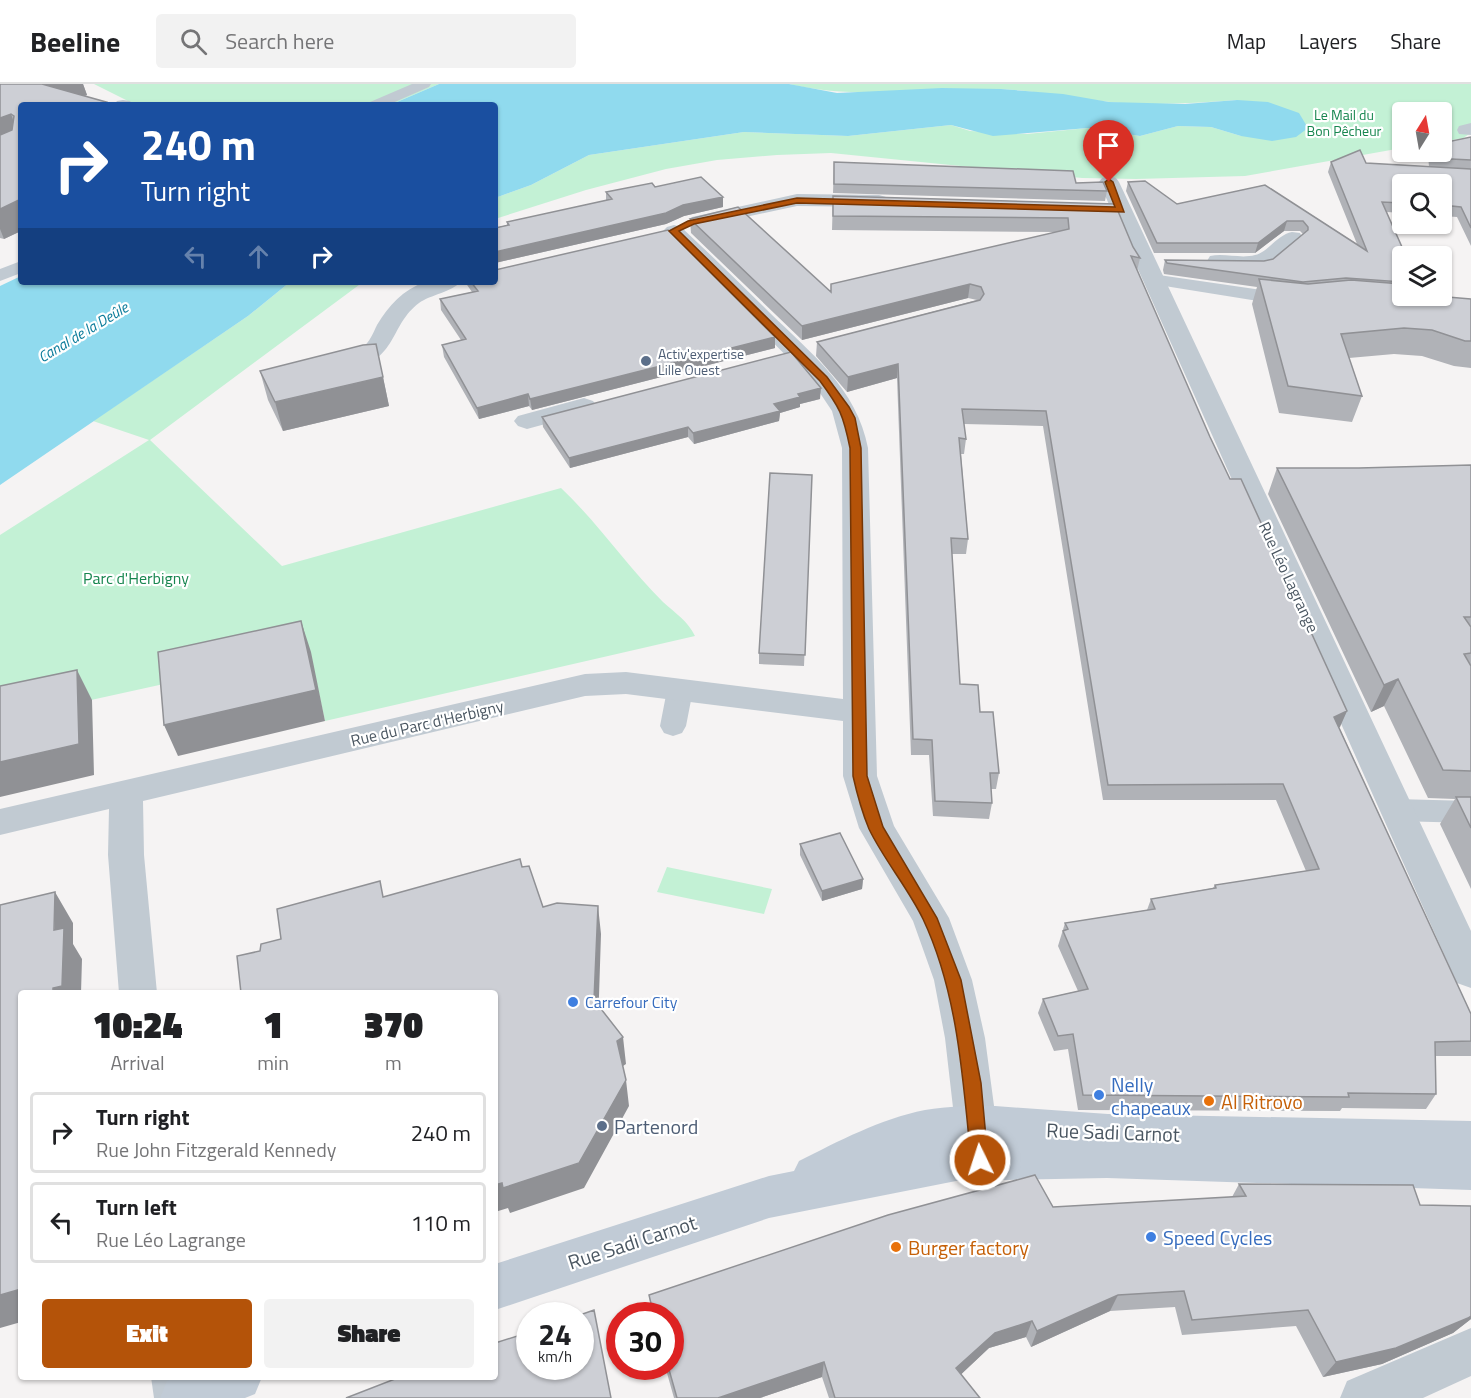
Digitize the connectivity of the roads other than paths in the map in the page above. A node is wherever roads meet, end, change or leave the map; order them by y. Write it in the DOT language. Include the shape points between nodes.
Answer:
graph roads {
  1 [pos="424,84"];
  2 [pos="382,102"];
  3 [pos="1109,182"];
  4 [pos="900,202"];
  5 [pos="1292,238"];
  6 [pos="1202,261"];
  7 [pos="18,267"];
  8 [pos="1154,267"];
  9 [pos="0,276"];
  10 [pos="440,285"];
  11 [pos="1310,300"];
  12 [pos="319,370"];
  13 [pos="605,401"];
  14 [pos="527,421"];
  15 [pos="680,690"];
  16 [pos="858,712"];
  17 [pos="673,726"];
  18 [pos="126,793"];
  19 [pos="1396,810"];
  20 [pos="1471,812"];
  21 [pos="0,822"];
  22 [pos="1471,972"];
  23 [pos="138,990"];
  24 [pos="1471,1141"];
  25 [pos="978,1143"];
  26 [pos="1471,1170"];
  27 [pos="498,1286"];
  28 [pos="1471,1352"];
  29 [pos="175,1380"];
  30 [pos="230,1380"];
  31 [pos="178,1398"];
  32 [pos="184,1398"];
  33 [pos="1364,1398"];
  1 -- 2 [label="lane"];
  3 -- 8 [label="street, Rue Léo Lagrange" via="1109,209"];
  4 -- 16 [label="street" via="797,200 691,222 662,233 796,352 844,407 855,448"];
  5 -- 6 [label="street" via="1261,262"];
  7 -- 9 [label="lane"];
  8 -- 11 [label="lane" via="1230,293"];
  8 -- 19 [label="street, Rue Léo Lagrange"];
  10 -- 12 [label="street" via="409,298 374,350 365,357"];
  13 -- 14 [label="street"];
  15 -- 16 [label="street, Rue du Parc d'Herbigny"];
  15 -- 17 [label="lane"];
  15 -- 18 [label="street, Rue du Parc d'Herbigny" via="626,683 585,686"];
  16 -- 25 [label="street" via="858,759 865,796 877,828 930,918 953,980 966,1038"];
  18 -- 21 [label="street, Rue du Parc d'Herbigny"];
  18 -- 23 [label="street" via="126,855"];
  19 -- 20 [label="lane"];
  19 -- 22 [label="street, Rue Léo Lagrange"];
  24 -- 25 [label="main road, Rue Sadi Carnot" via="1106,1133"];
  25 -- 26 [label="main road, Rue Sadi Carnot" via="1107,1158"];
  25 -- 27 [label="main road, Rue Sadi Carnot" via="916,1167 769,1197"];
  28 -- 33 [label="street"];
  29 -- 31 [label="street"];
  30 -- 32 [label="main road"];
}
